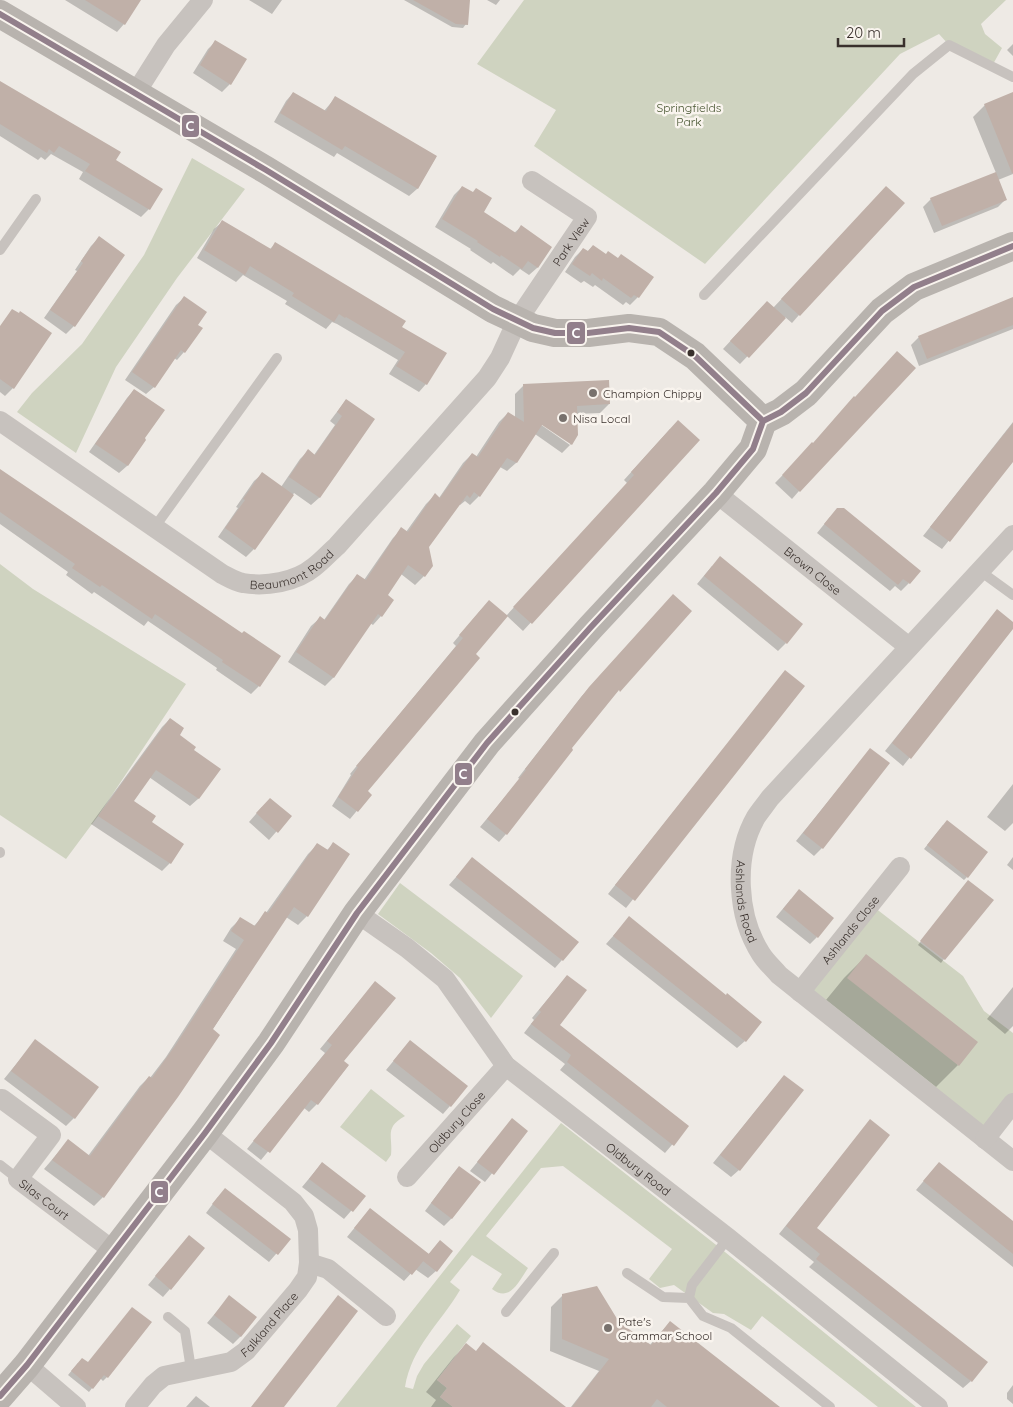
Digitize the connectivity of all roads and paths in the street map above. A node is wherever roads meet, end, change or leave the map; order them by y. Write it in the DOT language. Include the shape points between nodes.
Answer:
graph roads {
  1 [pos="203,0"];
  2 [pos="0,14"];
  3 [pos="1013,77"];
  4 [pos="135,94"];
  5 [pos="532,181"];
  6 [pos="36,199"];
  7 [pos="1013,246"];
  8 [pos="0,250"];
  9 [pos="704,295"];
  10 [pos="517,320"];
  11 [pos="277,358"];
  12 [pos="0,421"];
  13 [pos="763,421"];
  14 [pos="716,493"];
  15 [pos="154,528"];
  16 [pos="1013,535"];
  17 [pos="980,570"];
  18 [pos="1013,595"];
  19 [pos="909,647"];
  20 [pos="900,867"];
  21 [pos="357,914"];
  22 [pos="800,992"];
  23 [pos="506,1066"];
  24 [pos="2,1099"];
  25 [pos="1013,1103"];
  26 [pos="205,1134"];
  27 [pos="985,1139"];
  28 [pos="1013,1161"];
  29 [pos="0,1165"];
  30 [pos="407,1177"];
  31 [pos="18,1179"];
  32 [pos="728,1238"];
  33 [pos="115,1252"];
  34 [pos="554,1253"];
  35 [pos="309,1263"];
  36 [pos="627,1273"];
  37 [pos="689,1298"];
  38 [pos="506,1312"];
  39 [pos="386,1316"];
  40 [pos="168,1317"];
  41 [pos="27,1365"];
  42 [pos="191,1369"];
  43 [pos="0,1396"];
  44 [pos="76,1407"];
  45 [pos="135,1407"];
  46 [pos="830,1407"];
  47 [pos="938,1407"];
  1 -- 4 [label="street" via="166,45"];
  2 -- 4 [label="street"];
  3 -- 9 [label="lane" via="949,45 913,74"];
  4 -- 10 [label="street" via="493,309"];
  5 -- 10 [label="street, Park View" via="587,217"];
  6 -- 8 [label="lane"];
  7 -- 13 [label="street" via="914,287 882,311 806,394"];
  10 -- 13 [label="street" via="555,334 588,334 629,328 659,332 694,356"];
  10 -- 15 [label="street, Beaumont Road" via="487,378 313,569 279,583 242,583 222,574"];
  11 -- 15 [label="lane"];
  12 -- 15 [label="street, Beaumont Road"];
  13 -- 14 [label="street" via="753,449"];
  14 -- 19 [label="street, Brown Close"];
  14 -- 21 [label="street" via="487,743"];
  16 -- 17 [label="street, Ashlands Road"];
  17 -- 18 [label="lane"];
  17 -- 19 [label="street, Ashlands Road"];
  19 -- 22 [label="street, Ashlands Road" via="770,798 746,842 741,867 742,899 748,928 761,954"];
  20 -- 22 [label="street, Ashlands Close"];
  21 -- 23 [label="street, Oldbury Road" via="445,979"];
  21 -- 26 [label="street" via="271,1043"];
  22 -- 27 [label="street, Ashlands Road"];
  23 -- 30 [label="street, Oldbury Close"];
  23 -- 32 [label="street, Oldbury Road"];
  24 -- 31 [label="street, Silas Court" via="51,1135"];
  25 -- 27 [label="street"];
  26 -- 33 [label="street"];
  26 -- 35 [label="street, Falkland Place" via="293,1202 304,1216 308,1230"];
  27 -- 28 [label="street, Ashlands Road"];
  29 -- 31 [label="lane"];
  31 -- 33 [label="street, Silas Court"];
  32 -- 37 [label="lane" via="692,1285"];
  32 -- 47 [label="street, Oldbury Road"];
  33 -- 41 [label="street"];
  34 -- 38 [label="lane"];
  35 -- 39 [label="street" via="328,1269"];
  35 -- 42 [label="street, Falkland Place" via="306,1277 298,1290 246,1351 231,1362"];
  36 -- 37 [label="lane" via="663,1297"];
  37 -- 46 [label="lane" via="703,1316 730,1328"];
  40 -- 42 [label="lane" via="185,1331"];
  41 -- 43 [label="street"];
  41 -- 44 [label="street"];
  42 -- 45 [label="street, Falkland Place" via="164,1376"];
}
